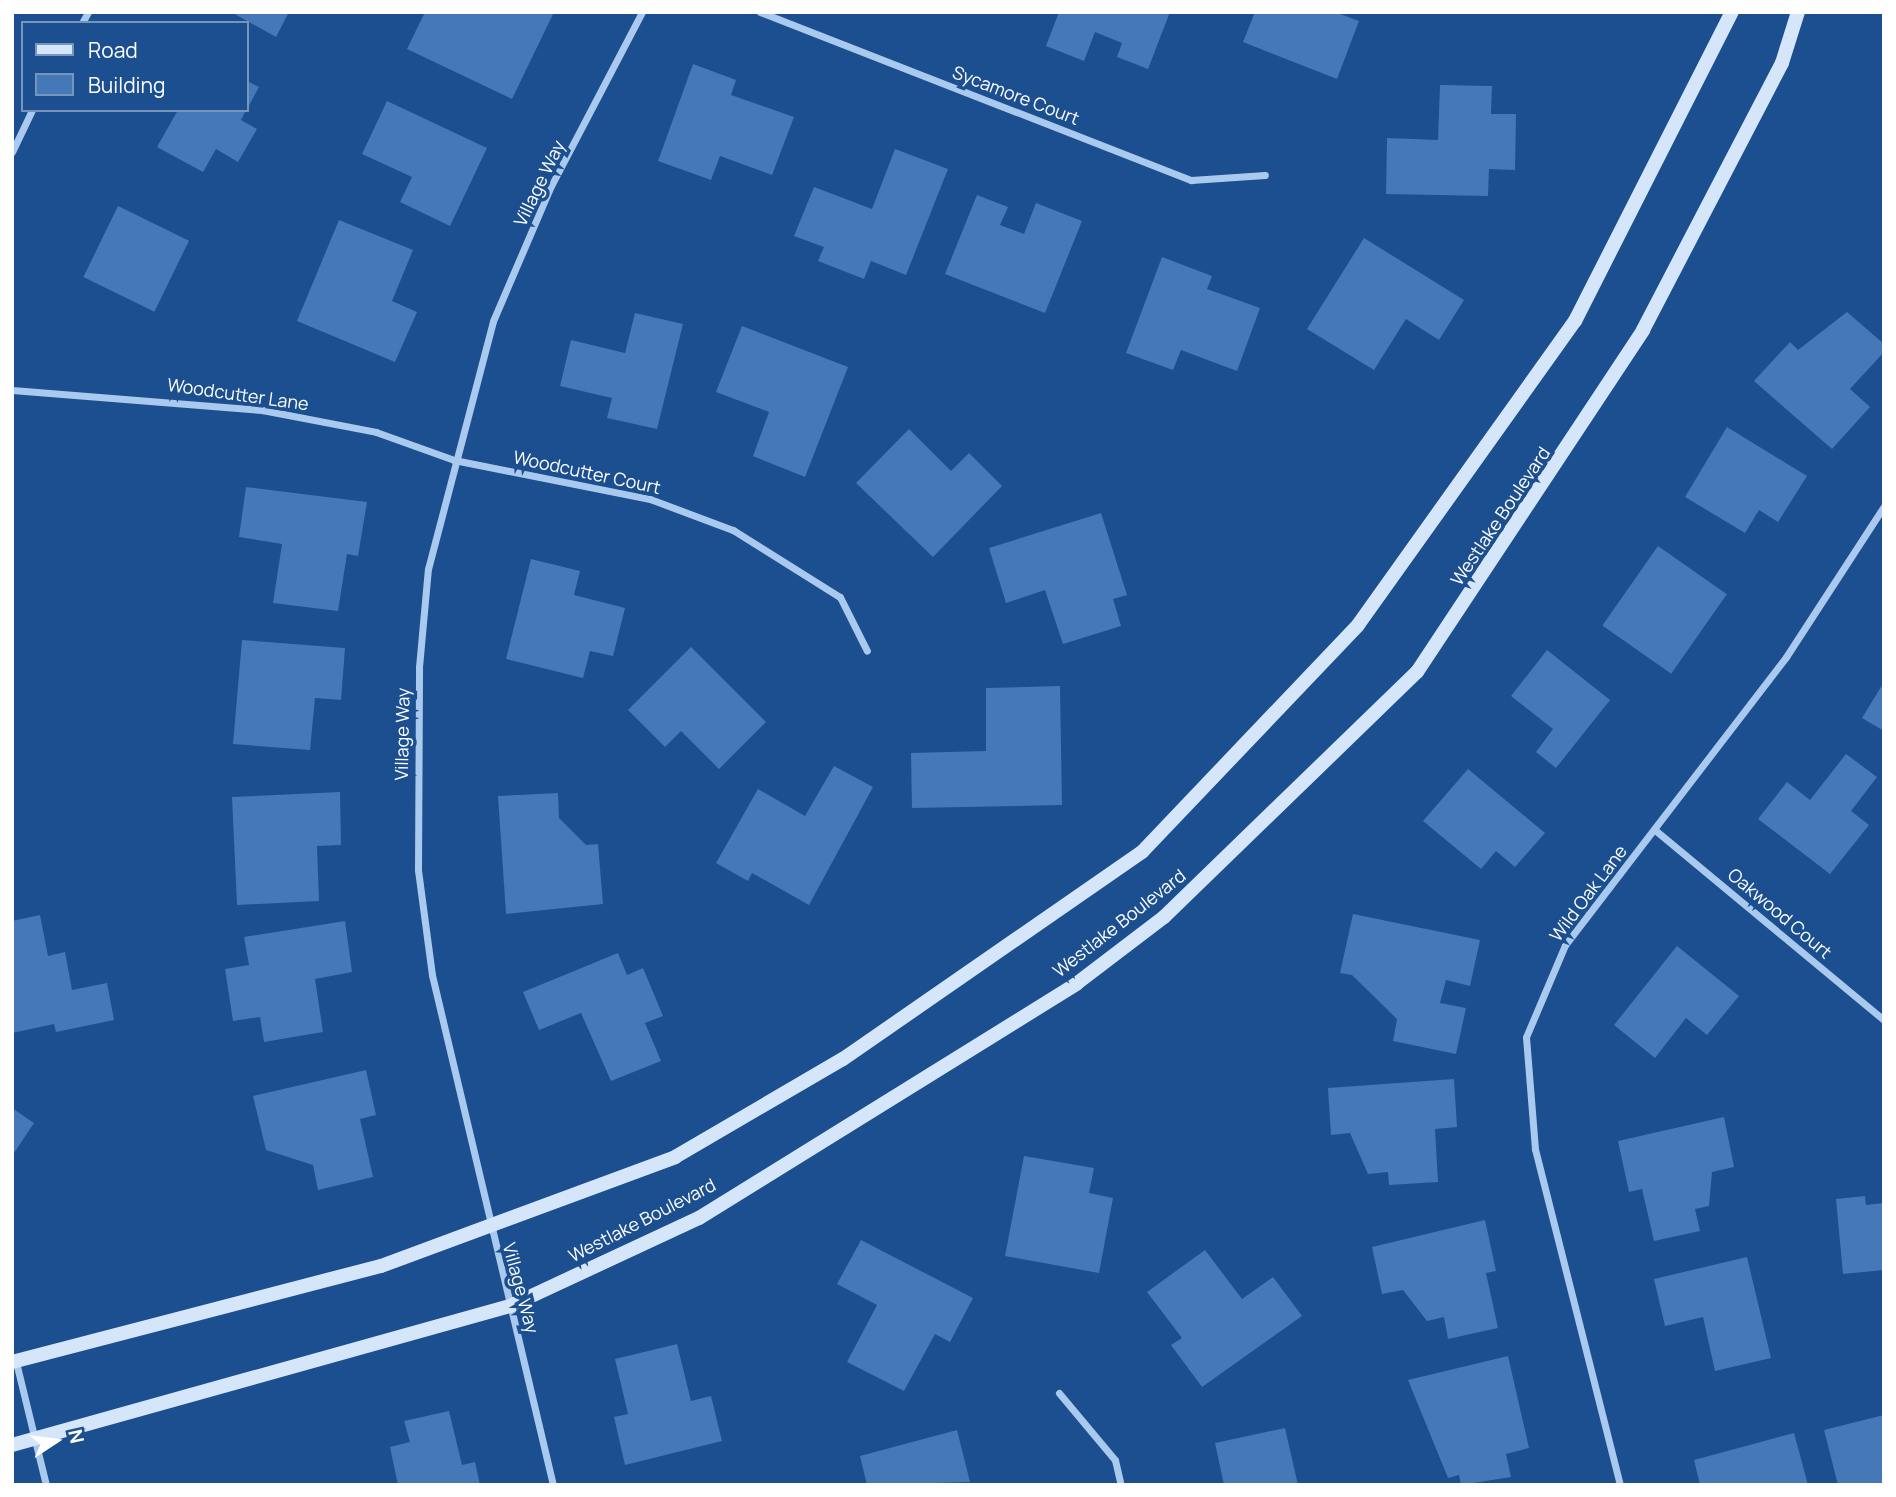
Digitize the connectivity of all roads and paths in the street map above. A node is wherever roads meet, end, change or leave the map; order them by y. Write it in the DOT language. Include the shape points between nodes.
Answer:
graph roads {
  1 [pos="642,12"];
  2 [pos="760,12"];
  3 [pos="1732,12"];
  4 [pos="1798,12"];
  5 [pos="31,112"];
  6 [pos="12,152"];
  7 [pos="1265,174"];
  8 [pos="12,390"];
  9 [pos="454,460"];
  10 [pos="1884,506"];
  11 [pos="867,651"];
  12 [pos="1655,830"];
  13 [pos="1884,1020"];
  14 [pos="488,1230"];
  15 [pos="510,1306"];
  16 [pos="14,1361"];
  17 [pos="1059,1393"];
  18 [pos="35,1439"];
  19 [pos="12,1445"];
  20 [pos="46,1485"];
  21 [pos="553,1485"];
  22 [pos="1121,1485"];
  23 [pos="1620,1485"];
  1 -- 9 [label="street, Village Way" via="551,186 493,321"];
  2 -- 7 [label="street, Sycamore Court" via="1192,180"];
  3 -- 14 [label="street" via="1575,321 1358,625 1142,852 843,1059 675,1157"];
  4 -- 15 [label="street, Westlake Boulevard" via="1782,63 1643,330 1417,672 1256,834 1076,984 699,1218"];
  5 -- 6 [label="street"];
  8 -- 9 [label="street, Woodcutter Lane" via="262,410 376,432"];
  9 -- 11 [label="street, Woodcutter Court" via="650,499 733,530 839,597"];
  9 -- 14 [label="street, Village Way" via="428,569 419,667 418,870 432,975"];
  10 -- 12 [label="street, Wild Oak Lane" via="1786,657"];
  12 -- 13 [label="street, Oakwood Court"];
  12 -- 23 [label="street, Wild Oak Lane" via="1565,945 1526,1037 1535,1149"];
  14 -- 15 [label="street, Village Way"];
  14 -- 16 [label="street" via="381,1266"];
  15 -- 18 [label="street, Westlake Boulevard"];
  15 -- 21 [label="street, Village Way"];
  16 -- 18 [label="street"];
  17 -- 22 [label="street" via="1115,1460"];
  18 -- 19 [label="street, Westlake Boulevard"];
  18 -- 20 [label="street"];
}
